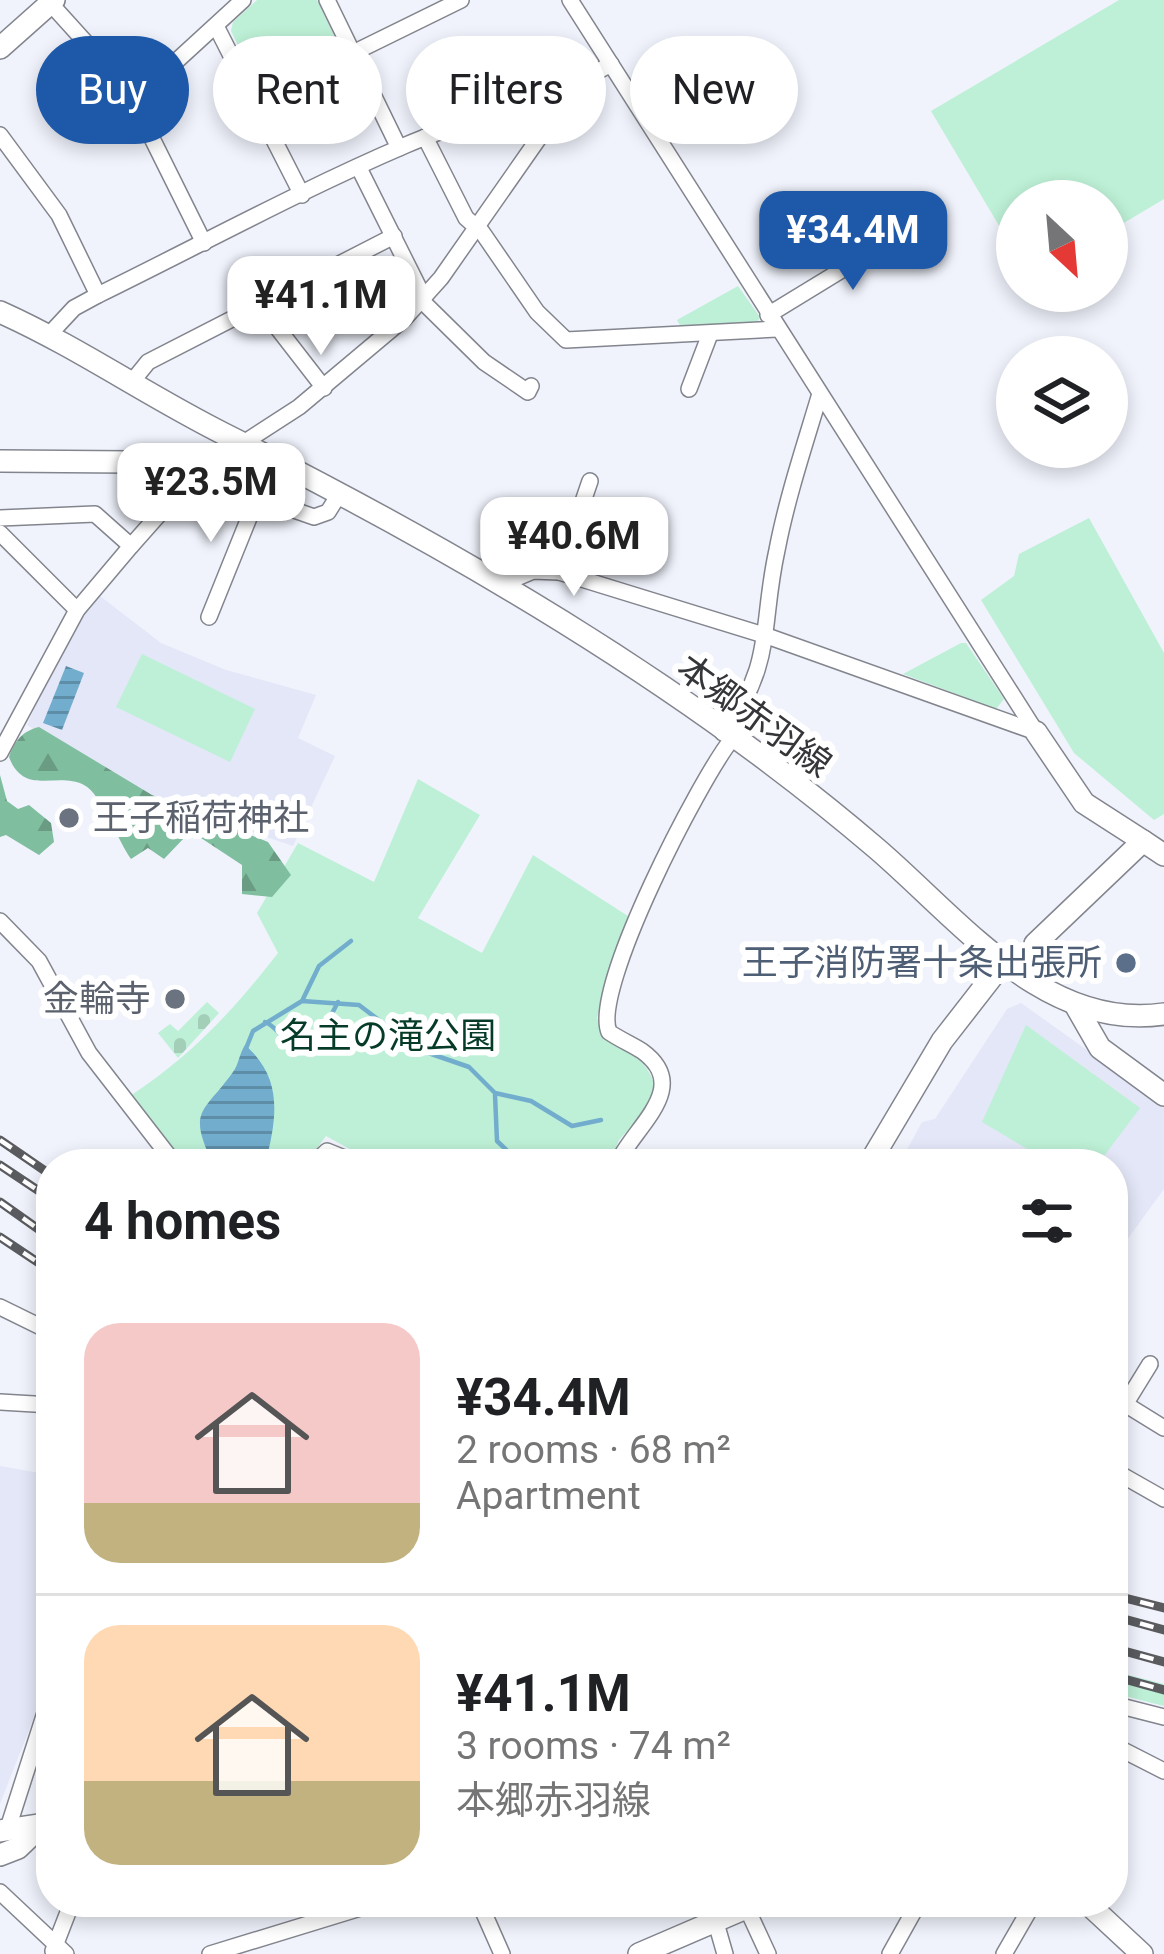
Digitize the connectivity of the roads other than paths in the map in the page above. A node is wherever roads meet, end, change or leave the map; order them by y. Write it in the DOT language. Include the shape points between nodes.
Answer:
graph roads {
  1 [pos="243,0"];
  2 [pos="327,0"];
  3 [pos="461,0"];
  4 [pos="570,0"];
  5 [pos="52,2"];
  6 [pos="216,26"];
  7 [pos="80,36"];
  8 [pos="221,36"];
  9 [pos="345,36"];
  10 [pos="382,39"];
  11 [pos="0,48"];
  12 [pos="189,50"];
  13 [pos="611,64"];
  14 [pos="606,67"];
  15 [pos="382,114"];
  16 [pos="156,144"];
  17 [pos="276,144"];
  18 [pos="408,144"];
  19 [pos="429,144"];
  20 [pos="535,144"];
  21 [pos="4,148"];
  22 [pos="398,148"];
  23 [pos="359,168"];
  24 [pos="302,195"];
  25 [pos="477,227"];
  26 [pos="912,227"];
  27 [pos="394,236"];
  28 [pos="204,243"];
  29 [pos="98,295"];
  30 [pos="423,299"];
  31 [pos="262,308"];
  32 [pos="0,312"];
  33 [pos="772,322"];
  34 [pos="710,334"];
  35 [pos="47,337"];
  36 [pos="131,383"];
  37 [pos="531,386"];
  38 [pos="324,388"];
  39 [pos="689,388"];
  40 [pos="820,397"];
  41 [pos="246,445"];
  42 [pos="0,461"];
  43 [pos="194,475"];
  44 [pos="590,482"];
  45 [pos="259,494"];
  46 [pos="338,496"];
  47 [pos="0,518"];
  48 [pos="0,532"];
  49 [pos="131,546"];
  50 [pos="560,572"];
  51 [pos="500,585"];
  52 [pos="77,610"];
  53 [pos="209,617"];
  54 [pos="767,636"];
  55 [pos="1036,732"];
  56 [pos="727,736"];
  57 [pos="0,753"];
  58 [pos="1143,841"];
  59 [pos="1164,854"];
  60 [pos="0,920"];
  61 [pos="1035,944"];
  62 [pos="1005,960"];
  63 [pos="1077,1008"];
  64 [pos="1164,1014"];
  65 [pos="1164,1096"];
  66 [pos="163,1149"];
  67 [pos="623,1149"];
  68 [pos="875,1149"];
  69 [pos="0,1306"];
  70 [pos="36,1324"];
  71 [pos="1150,1364"];
  72 [pos="1128,1399"];
  73 [pos="0,1402"];
  74 [pos="36,1404"];
  75 [pos="1128,1406"];
  76 [pos="1164,1428"];
  77 [pos="1128,1478"];
  78 [pos="1164,1498"];
  79 [pos="1128,1708"];
  80 [pos="1164,1717"];
  81 [pos="36,1744"];
  82 [pos="1128,1753"];
  83 [pos="1164,1771"];
  84 [pos="36,1830"];
  85 [pos="36,1830"];
  86 [pos="5,1847"];
  87 [pos="0,1892"];
  88 [pos="68,1917"];
  89 [pos="331,1917"];
  90 [pos="486,1917"];
  91 [pos="704,1917"];
  92 [pos="714,1917"];
  93 [pos="755,1917"];
  94 [pos="911,1917"];
  95 [pos="1025,1917"];
  96 [pos="1102,1917"];
  97 [pos="58,1952"];
  98 [pos="210,1954"];
  99 [pos="502,1954"];
  100 [pos="639,1954"];
  101 [pos="725,1954"];
  102 [pos="768,1954"];
  103 [pos="890,1954"];
  104 [pos="1004,1954"];
  105 [pos="1142,1954"];
  1 -- 6 [label="street"];
  2 -- 9 [label="street"];
  3 -- 10 [label="street"];
  4 -- 13 [label="street"];
  5 -- 7 [label="street"];
  5 -- 11 [label="main road"];
  6 -- 8 [label="street"];
  6 -- 12 [label="street"];
  13 -- 14 [label="street"];
  13 -- 33 [label="street"];
  15 -- 22 [label="street"];
  16 -- 28 [label="street"];
  17 -- 24 [label="street"];
  18 -- 22 [label="street"];
  19 -- 25 [label="street"];
  20 -- 25 [label="street"];
  21 -- 29 [label="street" via="59,215"];
  22 -- 23 [label="street"];
  23 -- 24 [label="street"];
  23 -- 27 [label="street"];
  24 -- 28 [label="street"];
  25 -- 30 [label="street"];
  25 -- 34 [label="street" via="566,340"];
  26 -- 33 [label="street"];
  27 -- 30 [label="street"];
  27 -- 31 [label="street"];
  28 -- 29 [label="street"];
  29 -- 35 [label="street"];
  30 -- 37 [label="street" via="484,362 527,392"];
  30 -- 38 [label="street"];
  31 -- 36 [label="street" via="148,362"];
  31 -- 38 [label="street"];
  32 -- 35 [label="main road, 本郷赤羽線"];
  33 -- 34 [label="street"];
  33 -- 40 [label="street"];
  34 -- 39 [label="street"];
  35 -- 36 [label="main road, 本郷赤羽線"];
  36 -- 41 [label="main road, 本郷赤羽線"];
  38 -- 41 [label="street"];
  40 -- 54 [label="street" via="781,530"];
  40 -- 55 [label="street"];
  41 -- 43 [label="street"];
  41 -- 46 [label="main road, 本郷赤羽線"];
  42 -- 43 [label="main road" via="130,462"];
  43 -- 45 [label="street"];
  43 -- 49 [label="street"];
  44 -- 50 [label="street"];
  45 -- 46 [label="street" via="314,517"];
  45 -- 53 [label="street"];
  46 -- 51 [label="main road, 本郷赤羽線"];
  47 -- 49 [label="street" via="95,514"];
  48 -- 52 [label="street"];
  49 -- 52 [label="street"];
  50 -- 51 [label="street" via="532,571"];
  50 -- 54 [label="street"];
  51 -- 56 [label="main road, 本郷赤羽線"];
  52 -- 57 [label="street"];
  54 -- 55 [label="street"];
  54 -- 56 [label="street" via="750,695"];
  55 -- 58 [label="main road" via="1084,803"];
  56 -- 62 [label="main road, 本郷赤羽線" via="852,827"];
  56 -- 67 [label="street" via="662,864 610,995 609,1031 658,1067 664,1090"];
  58 -- 59 [label="main road"];
  58 -- 61 [label="main road"];
  60 -- 66 [label="street" via="39,961 89,1053"];
  62 -- 63 [label="main road, 本郷赤羽線"];
  62 -- 68 [label="main road" via="942,1041"];
  63 -- 64 [label="main road, 本郷赤羽線"];
  63 -- 65 [label="main road" via="1100,1048"];
  69 -- 70 [label="street"];
  71 -- 72 [label="street"];
  73 -- 74 [label="street"];
  75 -- 76 [label="street"];
  77 -- 78 [label="street"];
  79 -- 80 [label="street"];
  81 -- 86 [label="street"];
  82 -- 83 [label="street"];
  84 -- 86 [label="main road"];
  85 -- 86 [label="main road"];
  87 -- 97 [label="street"];
  88 -- 97 [label="street"];
  89 -- 98 [label="street"];
  90 -- 99 [label="street"];
  91 -- 100 [label="main road"];
  92 -- 101 [label="street"];
  93 -- 102 [label="street"];
  94 -- 103 [label="street"];
  95 -- 104 [label="street"];
  96 -- 105 [label="main road"];
}
